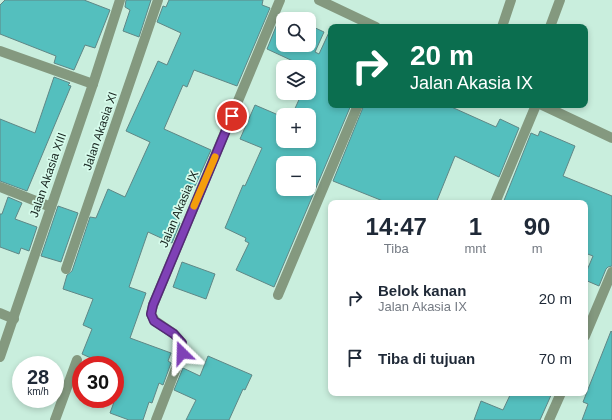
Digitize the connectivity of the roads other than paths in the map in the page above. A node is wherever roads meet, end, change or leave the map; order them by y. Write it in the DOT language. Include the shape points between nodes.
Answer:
graph roads {
  1 [pos="120,0"];
  2 [pos="158,0"];
  3 [pos="280,0"];
  4 [pos="319,0"];
  5 [pos="511,0"];
  6 [pos="560,0"];
  7 [pos="370,24"];
  8 [pos="503,24"];
  9 [pos="551,24"];
  10 [pos="0,51"];
  11 [pos="93,84"];
  12 [pos="357,108"];
  13 [pos="535,108"];
  14 [pos="548,108"];
  15 [pos="612,138"];
  16 [pos="0,187"];
  17 [pos="496,200"];
  18 [pos="51,207"];
  19 [pos="66,270"];
  20 [pos="612,272"];
  21 [pos="278,295"];
  22 [pos="0,313"];
  23 [pos="14,319"];
  24 [pos="588,329"];
  25 [pos="0,357"];
  26 [pos="72,374"];
  27 [pos="560,396"];
  28 [pos="55,420"];
  29 [pos="156,420"];
  30 [pos="549,420"];
  1 -- 11 [label="street, Jalan Akasia XIII"];
  2 -- 19 [label="street, Jalan Akasia XI"];
  3 -- 29 [label="street, Jalan Akasia IX" via="153,305 151,314 154,321 174,334 182,343 182,353"];
  4 -- 7 [label="street"];
  5 -- 8 [label="street"];
  6 -- 9 [label="street"];
  10 -- 11 [label="street"];
  11 -- 18 [label="street, Jalan Akasia XIII"];
  12 -- 21 [label="street"];
  13 -- 17 [label="street"];
  14 -- 15 [label="street"];
  16 -- 18 [label="street"];
  18 -- 23 [label="street, Jalan Akasia XIII"];
  20 -- 24 [label="street"];
  22 -- 23 [label="street"];
  23 -- 25 [label="street, Jalan Akasia XIII"];
  26 -- 28 [label="street"];
  27 -- 30 [label="street"];
}
